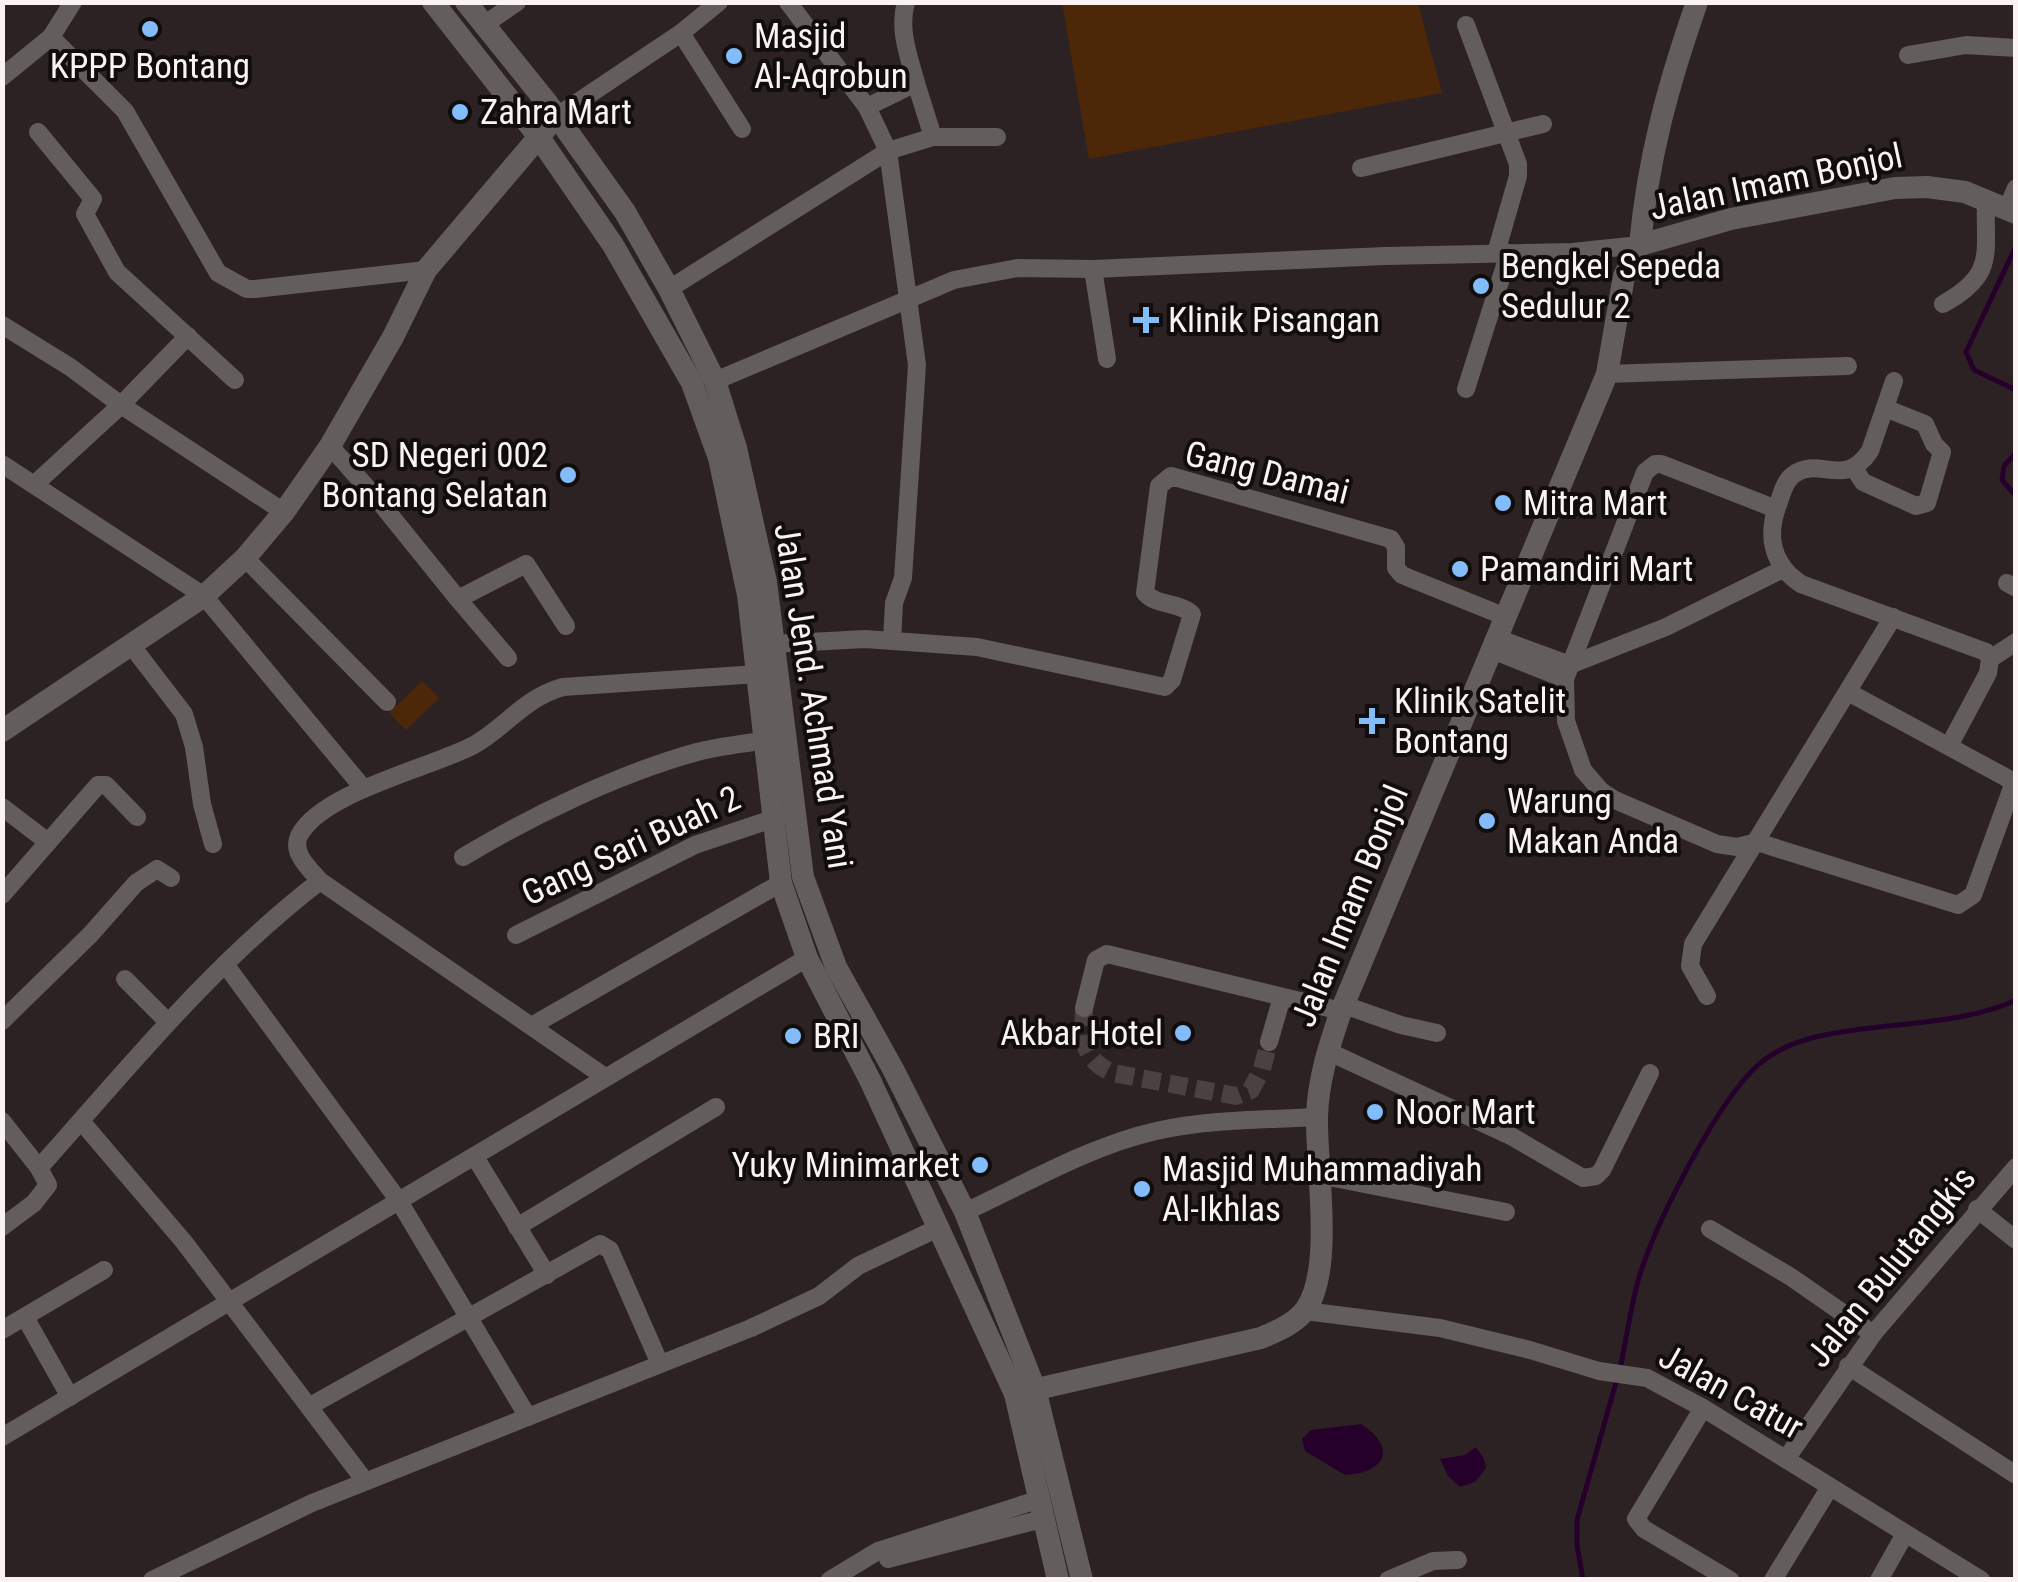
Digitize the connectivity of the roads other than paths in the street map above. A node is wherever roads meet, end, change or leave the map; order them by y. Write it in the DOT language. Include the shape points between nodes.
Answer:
graph roads {
  1 [pos="73,2"];
  2 [pos="433,2"];
  3 [pos="466,2"];
  4 [pos="517,2"];
  5 [pos="719,2"];
  6 [pos="788,2"];
  7 [pos="906,2"];
  8 [pos="1697,2"];
  9 [pos="484,25"];
  10 [pos="1466,25"];
  11 [pos="681,33"];
  12 [pos="51,37"];
  13 [pos="2016,48"];
  14 [pos="1908,55"];
  15 [pos="2,77"];
  16 [pos="916,83"];
  17 [pos="866,108"];
  18 [pos="557,116"];
  19 [pos="1544,124"];
  20 [pos="742,129"];
  21 [pos="38,132"];
  22 [pos="1507,134"];
  23 [pos="538,136"];
  24 [pos="996,137"];
  25 [pos="933,138"];
  26 [pos="888,152"];
  27 [pos="1362,168"];
  28 [pos="2008,204"];
  29 [pos="1640,245"];
  30 [pos="1502,253"];
  31 [pos="1093,269"];
  32 [pos="426,270"];
  33 [pos="669,289"];
  34 [pos="905,300"];
  35 [pos="1944,304"];
  36 [pos="2,325"];
  37 [pos="188,336"];
  38 [pos="1108,359"];
  39 [pos="1848,366"];
  40 [pos="1607,374"];
  41 [pos="235,380"];
  42 [pos="1894,380"];
  43 [pos="715,381"];
  44 [pos="1466,389"];
  45 [pos="121,405"];
  46 [pos="1885,408"];
  47 [pos="330,446"];
  48 [pos="2,464"];
  49 [pos="1854,468"];
  50 [pos="35,484"];
  51 [pos="1776,509"];
  52 [pos="284,512"];
  53 [pos="246,558"];
  54 [pos="1783,569"];
  55 [pos="204,596"];
  56 [pos="458,599"];
  57 [pos="1893,617"];
  58 [pos="566,626"];
  59 [pos="1498,635"];
  60 [pos="892,641"];
  61 [pos="2016,642"];
  62 [pos="773,644"];
  63 [pos="131,645"];
  64 [pos="508,658"];
  65 [pos="1990,659"];
  66 [pos="1567,672"];
  67 [pos="758,674"];
  68 [pos="1848,692"];
  69 [pos="387,702"];
  70 [pos="2,731"];
  71 [pos="766,740"];
  72 [pos="1949,746"];
  73 [pos="364,789"];
  74 [pos="2,807"];
  75 [pos="784,816"];
  76 [pos="136,817"];
  77 [pos="48,842"];
  78 [pos="1757,842"];
  79 [pos="213,844"];
  80 [pos="464,857"];
  81 [pos="171,878"];
  82 [pos="320,881"];
  83 [pos="782,883"];
  84 [pos="2,895"];
  85 [pos="516,935"];
  86 [pos="807,958"];
  87 [pos="225,964"];
  88 [pos="125,978"];
  89 [pos="1707,996"];
  90 [pos="1282,997"];
  91 [pos="1084,1008"];
  92 [pos="1342,1008"];
  93 [pos="2,1021"];
  94 [pos="167,1021"];
  95 [pos="533,1025"];
  96 [pos="1436,1032"];
  97 [pos="1269,1042"];
  98 [pos="1328,1051"];
  99 [pos="1650,1074"];
  100 [pos="605,1078"];
  101 [pos="716,1107"];
  102 [pos="1317,1117"];
  103 [pos="81,1120"];
  104 [pos="5,1130"];
  105 [pos="475,1157"];
  106 [pos="2016,1167"];
  107 [pos="39,1168"];
  108 [pos="1319,1175"];
  109 [pos="399,1201"];
  110 [pos="1978,1209"];
  111 [pos="966,1212"];
  112 [pos="1506,1212"];
  113 [pos="2,1227"];
  114 [pos="517,1227"];
  115 [pos="938,1228"];
  116 [pos="1710,1229"];
  117 [pos="2016,1240"];
  118 [pos="104,1270"];
  119 [pos="547,1275"];
  120 [pos="231,1304"];
  121 [pos="468,1316"];
  122 [pos="1296,1318"];
  123 [pos="26,1319"];
  124 [pos="2,1330"];
  125 [pos="1872,1334"];
  126 [pos="660,1364"];
  127 [pos="1848,1366"];
  128 [pos="1023,1387"];
  129 [pos="70,1397"];
  130 [pos="310,1406"];
  131 [pos="1703,1408"];
  132 [pos="528,1417"];
  133 [pos="2,1437"];
  134 [pos="1786,1460"];
  135 [pos="2016,1475"];
  136 [pos="366,1482"];
  137 [pos="1830,1487"];
  138 [pos="1040,1510"];
  139 [pos="1904,1534"];
  140 [pos="880,1556"];
  141 [pos="1458,1560"];
  142 [pos="152,1580"];
  143 [pos="830,1580"];
  144 [pos="887,1580"];
  145 [pos="1058,1580"];
  146 [pos="1082,1580"];
  147 [pos="1388,1580"];
  148 [pos="1730,1580"];
  149 [pos="1773,1580"];
  150 [pos="1879,1580"];
  151 [pos="1980,1580"];
  1 -- 12 [label="street"];
  2 -- 23 [label="street, Jalan Jend. Achmad Yani"];
  3 -- 9 [label="street, Jalan Jend. Achmad Yani"];
  4 -- 9 [label="street"];
  5 -- 11 [label="street"];
  6 -- 17 [label="street"];
  7 -- 16 [label="street" via="902,32"];
  8 -- 29 [label="street" via="1646,178"];
  9 -- 18 [label="street, Jalan Jend. Achmad Yani"];
  10 -- 22 [label="street"];
  11 -- 18 [label="street"];
  11 -- 20 [label="street"];
  12 -- 15 [label="street"];
  12 -- 32 [label="street" via="125,110 226,278 255,289"];
  13 -- 14 [label="street" via="1966,45"];
  16 -- 17 [label="street"];
  16 -- 25 [label="street"];
  17 -- 26 [label="street"];
  18 -- 23 [label="street"];
  18 -- 33 [label="street, Jalan Jend. Achmad Yani"];
  19 -- 22 [label="street"];
  21 -- 37 [label="street" via="93,199 85,214 110,262"];
  22 -- 27 [label="street"];
  22 -- 30 [label="street" via="1519,170"];
  23 -- 32 [label="street"];
  23 -- 67 [label="street, Jalan Jend. Achmad Yani" via="613,244 692,383 719,458"];
  24 -- 25 [label="street"];
  25 -- 26 [label="street"];
  26 -- 33 [label="street"];
  26 -- 34 [label="street"];
  28 -- 29 [label="street, Jalan Imam Bonjol" via="1926,186 1895,188 1731,219"];
  28 -- 35 [label="street" via="1972,287"];
  29 -- 30 [label="street"];
  29 -- 40 [label="street, Jalan Imam Bonjol" via="1624,276"];
  30 -- 31 [label="street"];
  30 -- 44 [label="street"];
  31 -- 34 [label="street" via="984,272"];
  31 -- 38 [label="street"];
  32 -- 47 [label="street"];
  33 -- 43 [label="street, Jalan Jend. Achmad Yani"];
  34 -- 43 [label="street"];
  34 -- 60 [label="street" via="916,382 903,578"];
  36 -- 45 [label="street"];
  37 -- 41 [label="street"];
  37 -- 45 [label="street"];
  39 -- 40 [label="street"];
  40 -- 59 [label="street, Jalan Imam Bonjol"];
  42 -- 46 [label="street"];
  43 -- 62 [label="street, Jalan Jend. Achmad Yani" via="766,582"];
  45 -- 50 [label="street"];
  45 -- 52 [label="street"];
  46 -- 49 [label="street" via="1870,451"];
  46 -- 49 [label="street" via="1925,424 1942,452 1927,503 1916,506 1863,482"];
  47 -- 52 [label="street"];
  47 -- 56 [label="street"];
  48 -- 50 [label="street"];
  49 -- 51 [label="street" via="1797,472"];
  50 -- 55 [label="street"];
  51 -- 54 [label="street" via="1772,545"];
  51 -- 66 [label="street" via="1661,464 1650,467"];
  52 -- 53 [label="street"];
  53 -- 55 [label="street"];
  53 -- 69 [label="street"];
  54 -- 57 [label="street" via="1801,584"];
  54 -- 66 [label="street"];
  55 -- 63 [label="street"];
  55 -- 73 [label="street"];
  56 -- 58 [label="street" via="526,564"];
  56 -- 64 [label="street"];
  57 -- 65 [label="street" via="1979,647"];
  57 -- 68 [label="street"];
  59 -- 60 [label="street, Gang Damai" via="1402,575 1391,540 1170,476 1158,486 1145,593 1192,614 1168,684 982,648"];
  59 -- 66 [label="street"];
  59 -- 92 [label="street, Jalan Imam Bonjol"];
  60 -- 62 [label="street"];
  61 -- 65 [label="street"];
  62 -- 75 [label="street, Jalan Jend. Achmad Yani"];
  63 -- 70 [label="street"];
  63 -- 79 [label="street" via="184,714"];
  65 -- 72 [label="street"];
  66 -- 78 [label="street" via="1570,735 1583,770 1602,791 1717,844"];
  67 -- 71 [label="street, Jalan Jend. Achmad Yani"];
  67 -- 73 [label="street" via="541,694 478,743"];
  68 -- 72 [label="street"];
  68 -- 78 [label="street"];
  71 -- 75 [label="street, Jalan Jend. Achmad Yani"];
  71 -- 80 [label="street" via="659,765 557,805"];
  72 -- 78 [label="street" via="2007,778 2014,790 1964,904"];
  73 -- 82 [label="street" via="300,832 299,855"];
  74 -- 77 [label="street"];
  75 -- 83 [label="street, Jalan Jend. Achmad Yani"];
  75 -- 85 [label="street, Gang Sari Buah 2" via="695,846"];
  75 -- 111 [label="street, Jalan Jend. Achmad Yani" via="836,967"];
  76 -- 77 [label="street" via="102,783"];
  77 -- 84 [label="street"];
  78 -- 89 [label="street" via="1690,952 1690,966"];
  81 -- 93 [label="street" via="157,868 136,883"];
  82 -- 87 [label="street"];
  82 -- 95 [label="street"];
  83 -- 86 [label="street, Jalan Jend. Achmad Yani"];
  83 -- 95 [label="street"];
  86 -- 100 [label="street"];
  86 -- 115 [label="street, Jalan Jend. Achmad Yani"];
  87 -- 94 [label="street"];
  87 -- 109 [label="street"];
  88 -- 94 [label="street"];
  90 -- 91 [label="street" via="1107,954 1096,960"];
  90 -- 92 [label="street"];
  90 -- 97 [label="street"];
  92 -- 96 [label="street"];
  92 -- 98 [label="street, Jalan Imam Bonjol"];
  94 -- 103 [label="street"];
  95 -- 100 [label="street"];
  98 -- 99 [label="street" via="1511,1136 1583,1178 1602,1170"];
  98 -- 102 [label="street, Jalan Imam Bonjol"];
  100 -- 105 [label="street"];
  101 -- 114 [label="street"];
  102 -- 108 [label="street, Jalan Imam Bonjol"];
  102 -- 111 [label="street" via="1151,1132"];
  103 -- 107 [label="street"];
  103 -- 120 [label="street"];
  104 -- 107 [label="street"];
  105 -- 109 [label="street"];
  105 -- 114 [label="street"];
  106 -- 110 [label="street, Jalan Bulutangkis"];
  107 -- 113 [label="street" via="45,1192"];
  108 -- 112 [label="street"];
  108 -- 122 [label="street, Jalan Imam Bonjol" via="1318,1279"];
  109 -- 120 [label="street"];
  109 -- 121 [label="street"];
  110 -- 117 [label="street"];
  110 -- 125 [label="street, Jalan Bulutangkis"];
  111 -- 128 [label="street, Jalan Jend. Achmad Yani"];
  114 -- 119 [label="street"];
  115 -- 126 [label="street" via="858,1266 819,1296"];
  115 -- 128 [label="street, Jalan Jend. Achmad Yani"];
  116 -- 125 [label="street"];
  118 -- 123 [label="street"];
  119 -- 121 [label="street"];
  119 -- 126 [label="street" via="596,1245 608,1248"];
  120 -- 129 [label="street"];
  120 -- 130 [label="street"];
  121 -- 130 [label="street"];
  121 -- 132 [label="street"];
  122 -- 128 [label="street"];
  122 -- 131 [label="street, Jalan Catur" via="1440,1328 1598,1371 1629,1373"];
  123 -- 124 [label="street"];
  123 -- 129 [label="street"];
  125 -- 127 [label="street, Jalan Bulutangkis"];
  126 -- 132 [label="street"];
  127 -- 134 [label="street, Jalan Bulutangkis"];
  127 -- 135 [label="street"];
  128 -- 138 [label="street, Jalan Jend. Achmad Yani"];
  128 -- 146 [label="street, Jalan Jend. Achmad Yani"];
  129 -- 133 [label="street"];
  130 -- 136 [label="street"];
  131 -- 134 [label="street, Jalan Catur"];
  131 -- 148 [label="street" via="1636,1519"];
  132 -- 136 [label="street"];
  134 -- 137 [label="street, Jalan Catur"];
  136 -- 142 [label="street"];
  137 -- 139 [label="street, Jalan Catur"];
  137 -- 149 [label="street"];
  138 -- 140 [label="street"];
  138 -- 145 [label="street, Jalan Jend. Achmad Yani"];
  139 -- 150 [label="street"];
  139 -- 151 [label="street, Jalan Catur"];
  140 -- 143 [label="street"];
  140 -- 144 [label="street"];
  141 -- 147 [label="street" via="1433,1561"];
}
